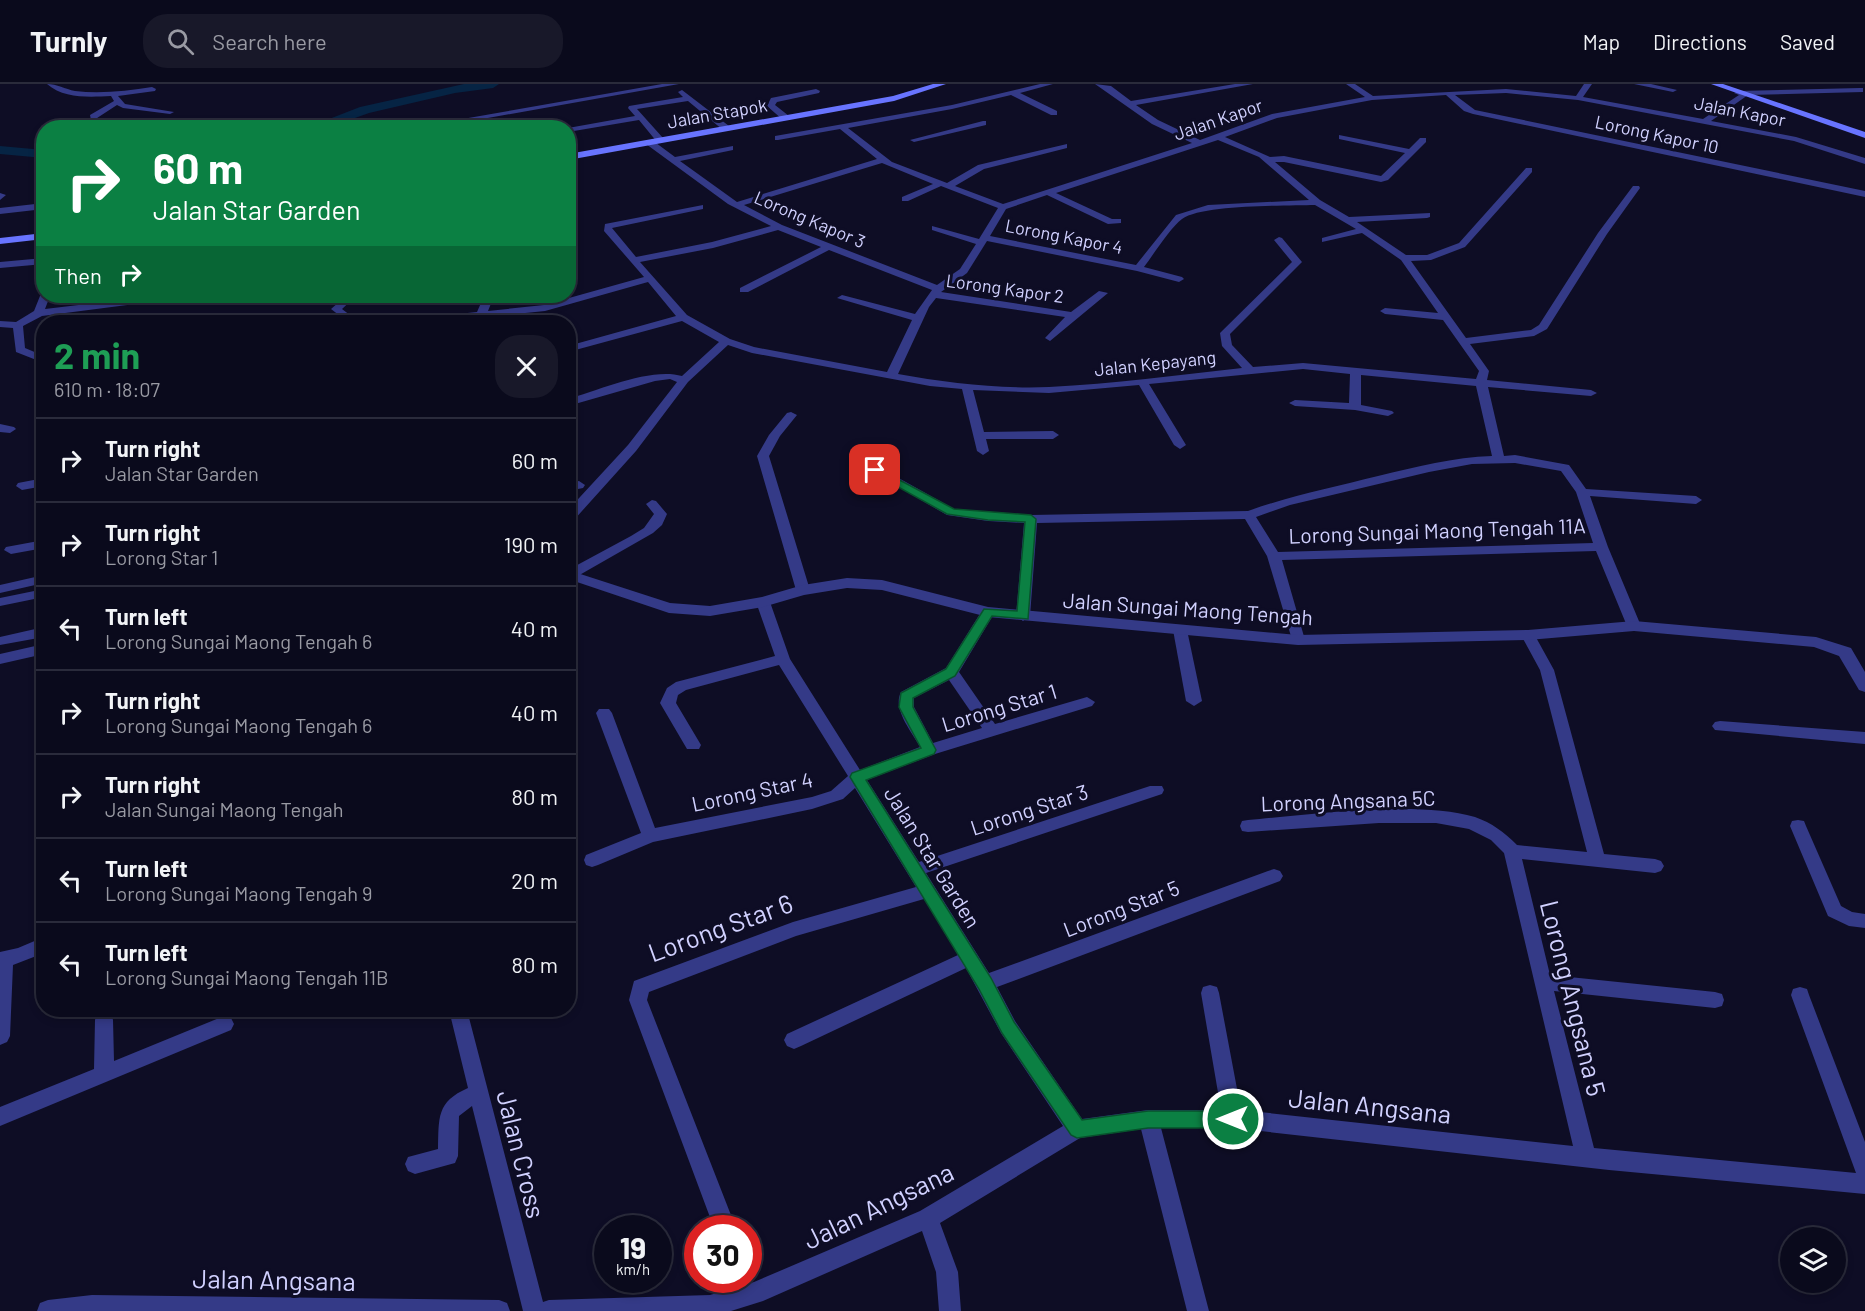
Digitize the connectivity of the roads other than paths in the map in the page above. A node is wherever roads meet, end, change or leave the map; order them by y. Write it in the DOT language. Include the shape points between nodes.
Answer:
graph roads {
  1 [pos="51,84"];
  2 [pos="674,84"];
  3 [pos="942,84"];
  4 [pos="1049,84"];
  5 [pos="1099,84"];
  6 [pos="1250,84"];
  7 [pos="1350,84"];
  8 [pos="1587,84"];
  9 [pos="1638,84"];
  10 [pos="1715,84"];
  11 [pos="1842,84"];
  12 [pos="1221,86"];
  13 [pos="152,89"];
  14 [pos="1673,90"];
  15 [pos="816,91"];
  16 [pos="1862,91"];
  17 [pos="1013,93"];
  18 [pos="1448,93"];
  19 [pos="113,94"];
  20 [pos="1741,94"];
  21 [pos="689,98"];
  22 [pos="1372,98"];
  23 [pos="1578,98"];
  24 [pos="118,102"];
  25 [pos="1128,104"];
  26 [pos="952,107"];
  27 [pos="171,112"];
  28 [pos="962,112"];
  29 [pos="1054,113"];
  30 [pos="786,117"];
  31 [pos="94,118"];
  32 [pos="639,118"];
  33 [pos="972,118"];
  34 [pos="461,120"];
  35 [pos="1705,121"];
  36 [pos="983,123"];
  37 [pos="842,127"];
  38 [pos="576,129"];
  39 [pos="726,129"];
  40 [pos="993,129"];
  41 [pos="1865,135"];
  42 [pos="1218,137"];
  43 [pos="1342,137"];
  44 [pos="778,138"];
  45 [pos="660,140"];
  46 [pos="914,140"];
  47 [pos="1424,140"];
  48 [pos="649,142"];
  49 [pos="1199,143"];
  50 [pos="1064,146"];
  51 [pos="730,148"];
  52 [pos="1410,152"];
  53 [pos="1865,154"];
  54 [pos="576,156"];
  55 [pos="1855,157"];
  56 [pos="672,160"];
  57 [pos="883,160"];
  58 [pos="1267,160"];
  59 [pos="1865,161"];
  60 [pos="1529,170"];
  61 [pos="943,185"];
  62 [pos="1636,188"];
  63 [pos="1048,193"];
  64 [pos="1865,194"];
  65 [pos="905,199"];
  66 [pos="1317,202"];
  67 [pos="736,205"];
  68 [pos="36,207"];
  69 [pos="700,207"];
  70 [pos="1003,207"];
  71 [pos="0,211"];
  72 [pos="1427,215"];
  73 [pos="1348,220"];
  74 [pos="1118,221"];
  75 [pos="779,227"];
  76 [pos="935,228"];
  77 [pos="1363,230"];
  78 [pos="36,237"];
  79 [pos="982,240"];
  80 [pos="1279,240"];
  81 [pos="1325,240"];
  82 [pos="0,241"];
  83 [pos="829,246"];
  84 [pos="1404,258"];
  85 [pos="634,261"];
  86 [pos="36,262"];
  87 [pos="0,266"];
  88 [pos="1138,268"];
  89 [pos="649,279"];
  90 [pos="1179,279"];
  91 [pos="744,290"];
  92 [pos="935,291"];
  93 [pos="1103,293"];
  94 [pos="842,298"];
  95 [pos="576,299"];
  96 [pos="43,303"];
  97 [pos="118,303"];
  98 [pos="343,303"];
  99 [pos="486,303"];
  100 [pos="563,303"];
  101 [pos="1384,311"];
  102 [pos="39,313"];
  103 [pos="481,314"];
  104 [pos="344,315"];
  105 [pos="472,315"];
  106 [pos="1073,315"];
  107 [pos="683,317"];
  108 [pos="1446,317"];
  109 [pos="917,318"];
  110 [pos="0,324"];
  111 [pos="18,325"];
  112 [pos="1050,338"];
  113 [pos="1464,341"];
  114 [pos="726,342"];
  115 [pos="576,347"];
  116 [pos="36,357"];
  117 [pos="1248,370"];
  118 [pos="1356,370"];
  119 [pos="891,376"];
  120 [pos="684,380"];
  121 [pos="1142,381"];
  122 [pos="1481,382"];
  123 [pos="967,388"];
  124 [pos="1591,393"];
  125 [pos="576,401"];
  126 [pos="1295,403"];
  127 [pos="1355,407"];
  128 [pos="1388,413"];
  129 [pos="791,415"];
  130 [pos="1053,435"];
  131 [pos="978,436"];
  132 [pos="1180,444"];
  133 [pos="983,451"];
  134 [pos="1498,458"];
  135 [pos="875,470"];
  136 [pos="36,483"];
  137 [pos="22,486"];
  138 [pos="1582,492"];
  139 [pos="1696,500"];
  140 [pos="652,504"];
  141 [pos="576,509"];
  142 [pos="1249,516"];
  143 [pos="1031,519"];
  144 [pos="36,545"];
  145 [pos="1600,547"];
  146 [pos="11,550"];
  147 [pos="1274,556"];
  148 [pos="576,570"];
  149 [pos="576,576"];
  150 [pos="36,581"];
  151 [pos="0,589"];
  152 [pos="803,590"];
  153 [pos="36,595"];
  154 [pos="0,602"];
  155 [pos="763,602"];
  156 [pos="988,612"];
  157 [pos="1023,616"];
  158 [pos="1634,626"];
  159 [pos="1180,630"];
  160 [pos="36,634"];
  161 [pos="1528,635"];
  162 [pos="1298,640"];
  163 [pos="1,641"];
  164 [pos="36,651"];
  165 [pos="0,659"];
  166 [pos="783,659"];
  167 [pos="951,672"];
  168 [pos="1865,686"];
  169 [pos="1194,701"];
  170 [pos="1087,702"];
  171 [pos="604,713"];
  172 [pos="1720,726"];
  173 [pos="992,731"];
  174 [pos="1865,738"];
  175 [pos="693,745"];
  176 [pos="929,750"];
  177 [pos="857,777"];
  178 [pos="1156,790"];
  179 [pos="1248,826"];
  180 [pos="1797,826"];
  181 [pos="650,836"];
  182 [pos="1512,851"];
  183 [pos="1597,858"];
  184 [pos="592,860"];
  185 [pos="1655,866"];
  186 [pos="915,870"];
  187 [pos="1274,876"];
  188 [pos="928,891"];
  189 [pos="1865,921"];
  190 [pos="36,948"];
  191 [pos="969,958"];
  192 [pos="2,960"];
  193 [pos="1544,982"];
  194 [pos="985,984"];
  195 [pos="1210,993"];
  196 [pos="1800,995"];
  197 [pos="1715,1000"];
  198 [pos="460,1017"];
  199 [pos="104,1020"];
  200 [pos="224,1024"];
  201 [pos="0,1036"];
  202 [pos="794,1040"];
  203 [pos="104,1074"];
  204 [pos="479,1093"];
  205 [pos="0,1117"];
  206 [pos="1148,1119"];
  207 [pos="1233,1119"];
  208 [pos="1077,1129"];
  209 [pos="1586,1157"];
  210 [pos="415,1164"];
  211 [pos="1865,1170"];
  212 [pos="1865,1184"];
  213 [pos="720,1215"];
  214 [pos="928,1218"];
  215 [pos="762,1282"];
  216 [pos="737,1293"];
  217 [pos="48,1311"];
  218 [pos="500,1311"];
  219 [pos="534,1311"];
  220 [pos="549,1311"];
  221 [pos="950,1311"];
  222 [pos="1198,1311"];
  1 -- 19 [label="street" via="64,92"];
  2 -- 21 [label="street"];
  2 -- 34 [label="street"];
  3 -- 30 [label="main road, Jalan Stapok" via="894,98"];
  4 -- 17 [label="street"];
  5 -- 25 [label="street"];
  6 -- 12 [label="street"];
  7 -- 22 [label="street"];
  8 -- 23 [label="street"];
  9 -- 14 [label="street"];
  10 -- 20 [label="main road"];
  11 -- 16 [label="street"];
  12 -- 25 [label="street"];
  13 -- 19 [label="street"];
  15 -- 30 [label="street" via="774,100 771,106"];
  16 -- 20 [label="street"];
  17 -- 26 [label="street"];
  17 -- 29 [label="street"];
  18 -- 22 [label="street, Jalan Kapor"];
  18 -- 23 [label="street, Jalan Kapor" via="1516,91"];
  18 -- 64 [label="street, Lorong Kapor 10" via="1473,112 1778,172"];
  19 -- 24 [label="street"];
  20 -- 35 [label="street"];
  20 -- 41 [label="main road"];
  21 -- 32 [label="street" via="632,108"];
  21 -- 39 [label="street"];
  22 -- 42 [label="street, Jalan Kapor" via="1275,116"];
  23 -- 35 [label="street, Jalan Kapor"];
  24 -- 27 [label="street" via="131,108"];
  24 -- 31 [label="street" via="99,111"];
  25 -- 49 [label="street"];
  26 -- 28 [label="street"];
  26 -- 37 [label="street"];
  30 -- 39 [label="main road, Jalan Stapok"];
  32 -- 38 [label="street"];
  32 -- 45 [label="street"];
  33 -- 36 [label="street"];
  35 -- 55 [label="street, Jalan Kapor" via="1796,139"];
  36 -- 40 [label="street"];
  36 -- 46 [label="street"];
  37 -- 44 [label="street"];
  37 -- 57 [label="street"];
  39 -- 45 [label="main road, Jalan Stapok"];
  42 -- 49 [label="street, Jalan Kapor"];
  42 -- 58 [label="street"];
  43 -- 52 [label="street"];
  45 -- 48 [label="main road, Jalan Stapok"];
  47 -- 52 [label="street"];
  48 -- 54 [label="main road, Jalan Stapok"];
  48 -- 56 [label="street, Lorong Kapor 3"];
  49 -- 63 [label="street, Jalan Kapor"];
  50 -- 61 [label="street" via="981,167"];
  51 -- 56 [label="street"];
  52 -- 58 [label="street" via="1381,179 1284,159"];
  53 -- 55 [label="street"];
  55 -- 59 [label="street, Jalan Kapor"];
  56 -- 67 [label="street, Lorong Kapor 3"];
  57 -- 61 [label="street"];
  57 -- 67 [label="street"];
  58 -- 66 [label="street"];
  60 -- 84 [label="street" via="1462,245 1428,258"];
  61 -- 65 [label="street"];
  61 -- 70 [label="street"];
  62 -- 113 [label="street" via="1543,327 1534,333"];
  63 -- 70 [label="street, Jalan Kapor"];
  63 -- 74 [label="street" via="1111,222"];
  66 -- 73 [label="street"];
  66 -- 88 [label="street, Lorong Kapor 4" via="1234,205 1179,217"];
  67 -- 75 [label="street, Lorong Kapor 3"];
  68 -- 71 [label="street"];
  69 -- 85 [label="street, Jalan Kepayang" via="608,226"];
  70 -- 79 [label="street"];
  72 -- 73 [label="street"];
  73 -- 77 [label="street"];
  75 -- 83 [label="street, Lorong Kapor 3"];
  75 -- 85 [label="street"];
  76 -- 79 [label="street, Lorong Kapor 4"];
  77 -- 81 [label="street"];
  77 -- 84 [label="street"];
  78 -- 82 [label="main road"];
  79 -- 88 [label="street, Lorong Kapor 4"];
  79 -- 92 [label="street" via="964,271"];
  80 -- 117 [label="street" via="1297,262 1225,333 1227,346"];
  83 -- 91 [label="street"];
  83 -- 92 [label="street, Lorong Kapor 3"];
  84 -- 108 [label="street"];
  85 -- 89 [label="street, Jalan Kepayang"];
  86 -- 87 [label="street"];
  88 -- 90 [label="street, Lorong Kapor 4"];
  89 -- 95 [label="street"];
  89 -- 107 [label="street, Jalan Kepayang"];
  92 -- 106 [label="street, Lorong Kapor 2"];
  92 -- 109 [label="street"];
  93 -- 106 [label="street"];
  94 -- 109 [label="street"];
  96 -- 102 [label="street"];
  97 -- 102 [label="street"];
  98 -- 104 [label="street" via="336,309"];
  99 -- 103 [label="street"];
  100 -- 103 [label="street"];
  101 -- 108 [label="street"];
  102 -- 111 [label="street"];
  103 -- 105 [label="street"];
  106 -- 112 [label="street"];
  107 -- 114 [label="street, Jalan Kepayang"];
  107 -- 115 [label="street"];
  108 -- 113 [label="street"];
  109 -- 119 [label="street"];
  110 -- 111 [label="street"];
  111 -- 116 [label="street" via="20,350"];
  113 -- 122 [label="street" via="1484,371"];
  114 -- 119 [label="street, Jalan Kepayang"];
  114 -- 120 [label="street"];
  117 -- 118 [label="street, Jalan Kepayang" via="1303,366"];
  117 -- 121 [label="street, Jalan Kepayang"];
  118 -- 122 [label="street, Jalan Kepayang"];
  118 -- 127 [label="street"];
  119 -- 123 [label="street, Jalan Kepayang"];
  120 -- 125 [label="street" via="670,376 654,378"];
  120 -- 141 [label="street" via="632,448"];
  121 -- 123 [label="street, Jalan Kepayang" via="1049,390"];
  121 -- 132 [label="street"];
  122 -- 124 [label="street, Jalan Kepayang"];
  122 -- 134 [label="street"];
  123 -- 131 [label="street"];
  126 -- 127 [label="street"];
  127 -- 128 [label="street"];
  129 -- 152 [label="street" via="764,456"];
  130 -- 131 [label="street"];
  131 -- 133 [label="street"];
  134 -- 138 [label="street" via="1565,468"];
  134 -- 142 [label="street" via="1429,468 1286,502"];
  135 -- 143 [label="street" via="951,512"];
  136 -- 137 [label="street"];
  138 -- 139 [label="street"];
  138 -- 145 [label="street"];
  140 -- 148 [label="street" via="661,514 657,522 628,544"];
  142 -- 143 [label="street"];
  142 -- 147 [label="street"];
  143 -- 157 [label="street"];
  144 -- 146 [label="street"];
  145 -- 147 [label="street, Lorong Sungai Maong Tengah 11A"];
  145 -- 158 [label="street"];
  147 -- 162 [label="street"];
  149 -- 155 [label="street, Jalan Sungai Maong Tengah" via="686,611 710,612"];
  150 -- 151 [label="street"];
  152 -- 155 [label="street, Jalan Sungai Maong Tengah"];
  152 -- 156 [label="street, Jalan Sungai Maong Tengah" via="847,583 882,585"];
  153 -- 154 [label="street"];
  155 -- 166 [label="street, Jalan Star Garden"];
  156 -- 157 [label="street, Jalan Sungai Maong Tengah"];
  156 -- 167 [label="street"];
  157 -- 159 [label="street, Jalan Sungai Maong Tengah"];
  158 -- 161 [label="street, Jalan Sungai Maong Tengah"];
  158 -- 168 [label="street, Jalan Sungai Maong Tengah" via="1816,642 1845,652"];
  159 -- 162 [label="street, Jalan Sungai Maong Tengah"];
  159 -- 169 [label="street"];
  160 -- 163 [label="street"];
  161 -- 162 [label="street, Jalan Sungai Maong Tengah"];
  161 -- 183 [label="street" via="1547,670"];
  164 -- 165 [label="street"];
  166 -- 175 [label="street" via="681,686 672,692 668,703"];
  166 -- 177 [label="street, Jalan Star Garden"];
  167 -- 173 [label="street"];
  167 -- 176 [label="street" via="906,696 906,707"];
  170 -- 173 [label="street, Lorong Star 1"];
  171 -- 181 [label="street"];
  172 -- 174 [label="street"];
  173 -- 176 [label="street, Lorong Star 1"];
  176 -- 177 [label="street, Lorong Star 1"];
  177 -- 181 [label="street, Lorong Star 4" via="837,795 812,803"];
  177 -- 186 [label="street, Jalan Star Garden"];
  178 -- 186 [label="street, Lorong Star 3"];
  179 -- 182 [label="street, Lorong Angsana 5C" via="1436,817 1472,823 1497,836"];
  180 -- 189 [label="street" via="1834,911 1849,920"];
  181 -- 184 [label="street, Lorong Star 4"];
  182 -- 183 [label="street"];
  182 -- 193 [label="street, Lorong Angsana 5"];
  183 -- 185 [label="street"];
  186 -- 188 [label="street, Jalan Star Garden"];
  187 -- 194 [label="street, Lorong Star 5"];
  188 -- 191 [label="street, Jalan Star Garden"];
  188 -- 213 [label="street, Lorong Star 6" via="794,929 641,987 638,1000"];
  190 -- 192 [label="street"];
  191 -- 194 [label="street, Jalan Star Garden"];
  191 -- 202 [label="street"];
  192 -- 201 [label="street"];
  193 -- 197 [label="street"];
  193 -- 209 [label="street, Lorong Angsana 5"];
  194 -- 208 [label="street, Jalan Star Garden" via="1008,1028"];
  195 -- 207 [label="street"];
  196 -- 211 [label="street"];
  198 -- 204 [label="street, Jalan Cross"];
  199 -- 203 [label="street"];
  200 -- 203 [label="street"];
  203 -- 205 [label="street"];
  204 -- 210 [label="street" via="457,1101 449,1115 448,1156"];
  204 -- 219 [label="street, Jalan Cross"];
  206 -- 207 [label="street, Jalan Angsana"];
  206 -- 208 [label="street, Jalan Angsana"];
  206 -- 222 [label="street"];
  207 -- 209 [label="street, Jalan Angsana"];
  208 -- 214 [label="street, Jalan Angsana"];
  209 -- 212 [label="street, Jalan Angsana"];
  214 -- 215 [label="street, Jalan Angsana"];
  214 -- 221 [label="street" via="946,1272"];
  216 -- 220 [label="street, Jalan Angsana" via="710,1306"];
  217 -- 218 [label="street, Jalan Angsana" via="92,1305"];
}
